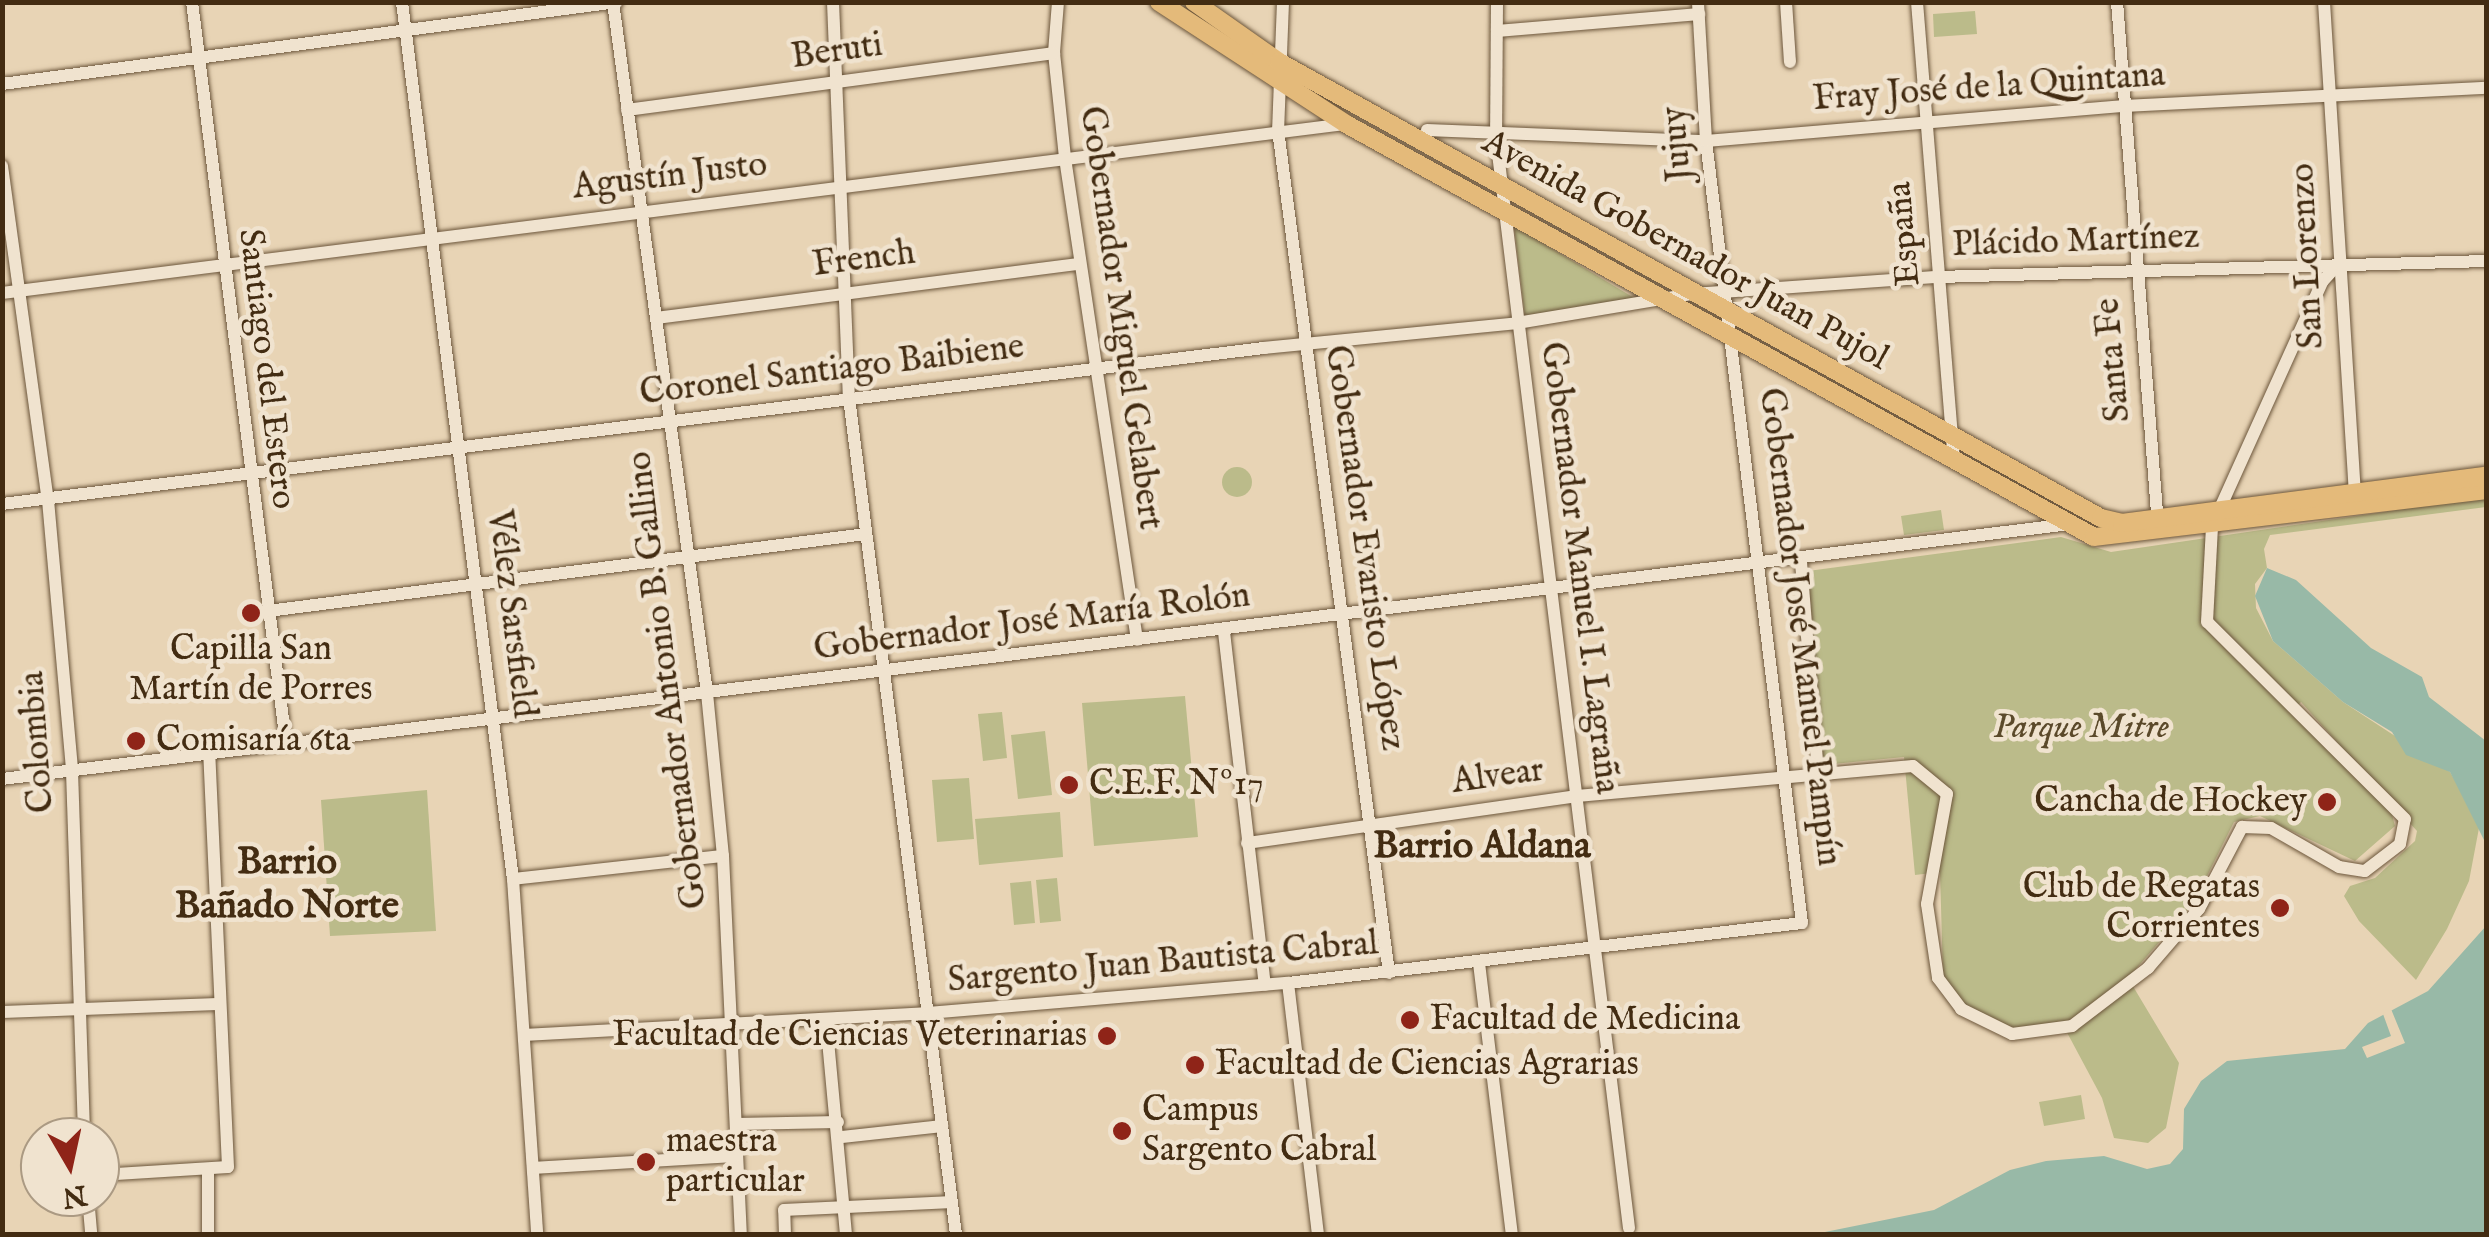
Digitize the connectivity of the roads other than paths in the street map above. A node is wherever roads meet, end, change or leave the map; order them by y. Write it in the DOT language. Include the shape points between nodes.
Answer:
graph roads {
  1 [pos="192,2"];
  2 [pos="402,2"];
  3 [pos="833,2"];
  4 [pos="1058,2"];
  5 [pos="1159,2"];
  6 [pos="1194,2"];
  7 [pos="1283,2"];
  8 [pos="1497,2"];
  9 [pos="1786,2"];
  10 [pos="1917,2"];
  11 [pos="2117,2"];
  12 [pos="2324,2"];
  13 [pos="614,3"];
  14 [pos="1698,8"];
  15 [pos="405,27"];
  16 [pos="1497,31"];
  17 [pos="1054,53"];
  18 [pos="195,55"];
  19 [pos="1279,62"];
  20 [pos="1790,62"];
  21 [pos="838,82"];
  22 [pos="2,84"];
  23 [pos="1278,84"];
  24 [pos="2486,88"];
  25 [pos="2330,96"];
  26 [pos="2125,106"];
  27 [pos="627,110"];
  28 [pos="1926,122"];
  29 [pos="1346,124"];
  30 [pos="1278,130"];
  31 [pos="1427,130"];
  32 [pos="1496,137"];
  33 [pos="1706,142"];
  34 [pos="1064,158"];
  35 [pos="2,166"];
  36 [pos="841,185"];
  37 [pos="1505,202"];
  38 [pos="642,211"];
  39 [pos="430,239"];
  40 [pos="2486,260"];
  41 [pos="223,264"];
  42 [pos="1079,264"];
  43 [pos="2338,264"];
  44 [pos="2137,270"];
  45 [pos="1938,277"];
  46 [pos="10,292"];
  47 [pos="844,292"];
  48 [pos="1725,293"];
  49 [pos="1693,294"];
  50 [pos="1669,302"];
  51 [pos="1728,314"];
  52 [pos="656,318"];
  53 [pos="1517,323"];
  54 [pos="1733,338"];
  55 [pos="1305,344"];
  56 [pos="1093,371"];
  57 [pos="849,398"];
  58 [pos="667,420"];
  59 [pos="1952,436"];
  60 [pos="459,448"];
  61 [pos="1954,460"];
  62 [pos="248,471"];
  63 [pos="2486,476"];
  64 [pos="2486,490"];
  65 [pos="48,500"];
  66 [pos="2355,500"];
  67 [pos="2,504"];
  68 [pos="2216,518"];
  69 [pos="2068,524"];
  70 [pos="2158,526"];
  71 [pos="866,534"];
  72 [pos="686,554"];
  73 [pos="1801,562"];
  74 [pos="1761,566"];
  75 [pos="477,584"];
  76 [pos="1551,592"];
  77 [pos="268,610"];
  78 [pos="1344,617"];
  79 [pos="1224,632"];
  80 [pos="1137,640"];
  81 [pos="884,669"];
  82 [pos="707,692"];
  83 [pos="494,722"];
  84 [pos="286,743"];
  85 [pos="209,754"];
  86 [pos="72,770"];
  87 [pos="1818,772"];
  88 [pos="1788,776"];
  89 [pos="2,779"];
  90 [pos="1578,796"];
  91 [pos="1372,825"];
  92 [pos="1246,843"];
  93 [pos="723,856"];
  94 [pos="513,879"];
  95 [pos="1802,923"];
  96 [pos="1597,950"];
  97 [pos="1479,963"];
  98 [pos="1389,973"];
  99 [pos="1288,983"];
  100 [pos="1266,985"];
  101 [pos="218,1004"];
  102 [pos="78,1007"];
  103 [pos="2,1012"];
  104 [pos="928,1013"];
  105 [pos="826,1019"];
  106 [pos="732,1025"];
  107 [pos="525,1035"];
  108 [pos="83,1117"];
  109 [pos="838,1122"];
  110 [pos="736,1124"];
  111 [pos="942,1126"];
  112 [pos="842,1136"];
  113 [pos="737,1156"];
  114 [pos="534,1168"];
  115 [pos="208,1172"];
  116 [pos="120,1174"];
  117 [pos="952,1202"];
  118 [pos="844,1208"];
  119 [pos="1629,1228"];
  120 [pos="208,1234"];
  121 [pos="537,1234"];
  122 [pos="741,1234"];
  123 [pos="786,1234"];
  124 [pos="846,1234"];
  125 [pos="956,1234"];
  126 [pos="1318,1234"];
  127 [pos="1512,1234"];
  1 -- 18 [label="street, Santiago del Estero"];
  2 -- 15 [label="street, Vélez Sarsfield"];
  3 -- 21 [label="street"];
  4 -- 17 [label="street, Gobernador Miguel Gelabert"];
  5 -- 23 [label="main road, Avenida Gobernador Juan Pujol"];
  6 -- 19 [label="main road, Avenida Gobernador Juan Pujol"];
  7 -- 19 [label="street, Gobernador Evaristo López"];
  8 -- 16 [label="street, Gobernador Manuel I. Lagraña"];
  9 -- 20 [label="street"];
  10 -- 28 [label="street, España"];
  11 -- 26 [label="street, Santa Fe"];
  12 -- 25 [label="street, San Lorenzo"];
  13 -- 15 [label="street"];
  13 -- 27 [label="street, Gobernador Antonio B. Gallino"];
  14 -- 16 [label="street"];
  14 -- 33 [label="street, Jujuy"];
  15 -- 18 [label="street"];
  15 -- 39 [label="street, Vélez Sarsfield"];
  16 -- 32 [label="street, Gobernador Manuel I. Lagraña"];
  17 -- 21 [label="street, Beruti"];
  17 -- 34 [label="street, Gobernador Miguel Gelabert"];
  18 -- 22 [label="street"];
  18 -- 41 [label="street, Santiago del Estero"];
  19 -- 23 [label="street, Gobernador Evaristo López"];
  19 -- 37 [label="main road, Avenida Gobernador Juan Pujol"];
  21 -- 27 [label="street, Beruti"];
  21 -- 36 [label="street"];
  23 -- 29 [label="main road, Avenida Gobernador Juan Pujol"];
  23 -- 30 [label="street, Gobernador Evaristo López"];
  24 -- 25 [label="street, Fray José de la Quintana"];
  25 -- 26 [label="street, Fray José de la Quintana"];
  25 -- 43 [label="street, San Lorenzo"];
  26 -- 28 [label="street, Fray José de la Quintana"];
  26 -- 44 [label="street, Santa Fe"];
  27 -- 38 [label="street, Gobernador Antonio B. Gallino"];
  28 -- 33 [label="street, Fray José de la Quintana"];
  28 -- 45 [label="street, España"];
  29 -- 30 [label="street, Agustín Justo"];
  29 -- 37 [label="main road, Avenida Gobernador Juan Pujol" via="1474,195"];
  30 -- 34 [label="street, Agustín Justo"];
  30 -- 55 [label="street, Gobernador Evaristo López"];
  31 -- 32 [label="street, Fray José de la Quintana"];
  32 -- 33 [label="street, Fray José de la Quintana"];
  32 -- 37 [label="street, Gobernador Manuel I. Lagraña"];
  33 -- 48 [label="street, Jujuy"];
  34 -- 36 [label="street, Agustín Justo"];
  34 -- 42 [label="street, Gobernador Miguel Gelabert"];
  35 -- 46 [label="street, Colombia"];
  36 -- 38 [label="street, Agustín Justo"];
  36 -- 47 [label="street"];
  37 -- 49 [label="main road, Avenida Gobernador Juan Pujol"];
  37 -- 50 [label="main road, Avenida Gobernador Juan Pujol"];
  37 -- 53 [label="street, Gobernador Manuel I. Lagraña"];
  38 -- 39 [label="street, Agustín Justo"];
  38 -- 52 [label="street, Gobernador Antonio B. Gallino"];
  39 -- 41 [label="street, Agustín Justo"];
  39 -- 60 [label="street, Vélez Sarsfield"];
  40 -- 43 [label="street, Plácido Martínez"];
  41 -- 46 [label="street, Agustín Justo"];
  41 -- 62 [label="street, Santiago del Estero"];
  42 -- 47 [label="street, French"];
  42 -- 56 [label="street, Gobernador Miguel Gelabert"];
  43 -- 44 [label="street, Plácido Martínez"];
  43 -- 66 [label="street, San Lorenzo"];
  43 -- 68 [label="street" via="2322,282"];
  44 -- 45 [label="street, Plácido Martínez"];
  44 -- 70 [label="street, Santa Fe"];
  45 -- 48 [label="street, Plácido Martínez"];
  45 -- 59 [label="street, España"];
  46 -- 65 [label="street, Colombia"];
  47 -- 52 [label="street, French"];
  47 -- 57 [label="street"];
  48 -- 49 [label="street, Plácido Martínez"];
  48 -- 51 [label="street, Jujuy"];
  49 -- 50 [label="street, Plácido Martínez"];
  49 -- 51 [label="main road, Avenida Gobernador Juan Pujol"];
  50 -- 53 [label="street, Coronel Santiago Baibiene"];
  50 -- 54 [label="main road, Avenida Gobernador Juan Pujol"];
  51 -- 54 [label="street, Jujuy"];
  51 -- 59 [label="main road, Avenida Gobernador Juan Pujol"];
  52 -- 58 [label="street, Gobernador Antonio B. Gallino"];
  53 -- 55 [label="street, Coronel Santiago Baibiene"];
  53 -- 76 [label="street, Gobernador Manuel I. Lagraña"];
  54 -- 61 [label="main road, Avenida Gobernador Juan Pujol"];
  54 -- 74 [label="street, Gobernador José Manuel Pampín"];
  55 -- 56 [label="street, Coronel Santiago Baibiene"];
  55 -- 78 [label="street, Gobernador Evaristo López"];
  56 -- 57 [label="street, Coronel Santiago Baibiene"];
  56 -- 80 [label="street, Gobernador Miguel Gelabert"];
  57 -- 58 [label="street, Coronel Santiago Baibiene"];
  57 -- 71 [label="street"];
  58 -- 60 [label="street, Coronel Santiago Baibiene"];
  58 -- 72 [label="street, Gobernador Antonio B. Gallino"];
  59 -- 61 [label="street, España"];
  59 -- 70 [label="main road, Avenida Gobernador Juan Pujol" via="2101,518"];
  60 -- 62 [label="street, Coronel Santiago Baibiene"];
  60 -- 75 [label="street, Vélez Sarsfield"];
  61 -- 69 [label="main road, Avenida Gobernador Juan Pujol"];
  62 -- 65 [label="street, Coronel Santiago Baibiene"];
  62 -- 77 [label="street, Santiago del Estero"];
  63 -- 66 [label="main road"];
  64 -- 66 [label="main road"];
  65 -- 67 [label="street, Coronel Santiago Baibiene"];
  65 -- 86 [label="street, Colombia"];
  66 -- 68 [label="main road"];
  68 -- 70 [label="main road"];
  68 -- 87 [label="street, Alvear" via="2212,634 2244,653 2404,819 2400,844 2365,871 2339,867 2271,828 2242,827 2199,909 2148,968 2072,1026 2012,1034 1962,1009 1938,978 1927,904 1948,807 1938,781 1912,766"];
  69 -- 70 [label="main road, Avenida Gobernador Juan Pujol" via="2105,540"];
  69 -- 73 [label="street, Gobernador José María Rolón"];
  71 -- 72 [label="street"];
  71 -- 81 [label="street"];
  72 -- 75 [label="street"];
  72 -- 82 [label="street, Gobernador Antonio B. Gallino"];
  73 -- 74 [label="street, Gobernador José María Rolón"];
  73 -- 87 [label="street"];
  74 -- 76 [label="street, Gobernador José María Rolón"];
  74 -- 88 [label="street, Gobernador José Manuel Pampín"];
  75 -- 77 [label="street"];
  75 -- 83 [label="street, Vélez Sarsfield"];
  76 -- 78 [label="street, Gobernador José María Rolón"];
  76 -- 90 [label="street, Gobernador Manuel I. Lagraña"];
  77 -- 84 [label="street, Santiago del Estero"];
  78 -- 79 [label="street, Gobernador José María Rolón"];
  78 -- 91 [label="street, Gobernador Evaristo López"];
  79 -- 80 [label="street, Gobernador José María Rolón"];
  79 -- 92 [label="street"];
  80 -- 81 [label="street, Gobernador José María Rolón"];
  81 -- 82 [label="street, Gobernador José María Rolón"];
  81 -- 104 [label="street"];
  82 -- 83 [label="street, Gobernador José María Rolón"];
  82 -- 93 [label="street, Gobernador Antonio B. Gallino"];
  83 -- 84 [label="street, Gobernador José María Rolón"];
  83 -- 94 [label="street, Vélez Sarsfield"];
  84 -- 85 [label="street, Gobernador José María Rolón"];
  85 -- 86 [label="street, Gobernador José María Rolón"];
  85 -- 101 [label="street"];
  86 -- 89 [label="street, Gobernador José María Rolón"];
  86 -- 102 [label="street, Colombia"];
  87 -- 88 [label="street, Alvear"];
  88 -- 90 [label="street, Alvear"];
  88 -- 95 [label="street, Gobernador José Manuel Pampín"];
  90 -- 91 [label="street, Alvear"];
  90 -- 96 [label="street, Gobernador Manuel I. Lagraña"];
  91 -- 92 [label="street, Alvear"];
  91 -- 98 [label="street, Gobernador Evaristo López"];
  92 -- 100 [label="street"];
  93 -- 94 [label="street"];
  93 -- 106 [label="street, Gobernador Antonio B. Gallino"];
  94 -- 107 [label="street, Vélez Sarsfield"];
  95 -- 96 [label="street, Sargento Juan Bautista Cabral"];
  96 -- 97 [label="street, Sargento Juan Bautista Cabral"];
  96 -- 119 [label="street, Gobernador Manuel I. Lagraña"];
  97 -- 98 [label="street, Sargento Juan Bautista Cabral"];
  97 -- 127 [label="street"];
  98 -- 99 [label="street, Sargento Juan Bautista Cabral"];
  99 -- 100 [label="street, Sargento Juan Bautista Cabral"];
  99 -- 126 [label="street"];
  100 -- 104 [label="street, Sargento Juan Bautista Cabral"];
  101 -- 102 [label="street"];
  101 -- 115 [label="street" via="228,1167"];
  102 -- 103 [label="street"];
  102 -- 108 [label="street, Colombia"];
  104 -- 105 [label="street, Sargento Juan Bautista Cabral"];
  104 -- 111 [label="street"];
  105 -- 106 [label="street, Sargento Juan Bautista Cabral"];
  105 -- 109 [label="street"];
  106 -- 107 [label="street, Sargento Juan Bautista Cabral"];
  106 -- 110 [label="street, Gobernador Antonio B. Gallino"];
  107 -- 114 [label="street, Vélez Sarsfield"];
  109 -- 110 [label="street"];
  109 -- 112 [label="street"];
  110 -- 113 [label="street, Gobernador Antonio B. Gallino"];
  111 -- 112 [label="street"];
  111 -- 117 [label="street"];
  112 -- 118 [label="street"];
  113 -- 114 [label="street"];
  113 -- 122 [label="street, Gobernador Antonio B. Gallino"];
  114 -- 121 [label="street, Vélez Sarsfield"];
  115 -- 116 [label="street"];
  115 -- 120 [label="street"];
  117 -- 118 [label="street"];
  117 -- 125 [label="street"];
  118 -- 123 [label="street" via="784,1210"];
  118 -- 124 [label="street"];
}
